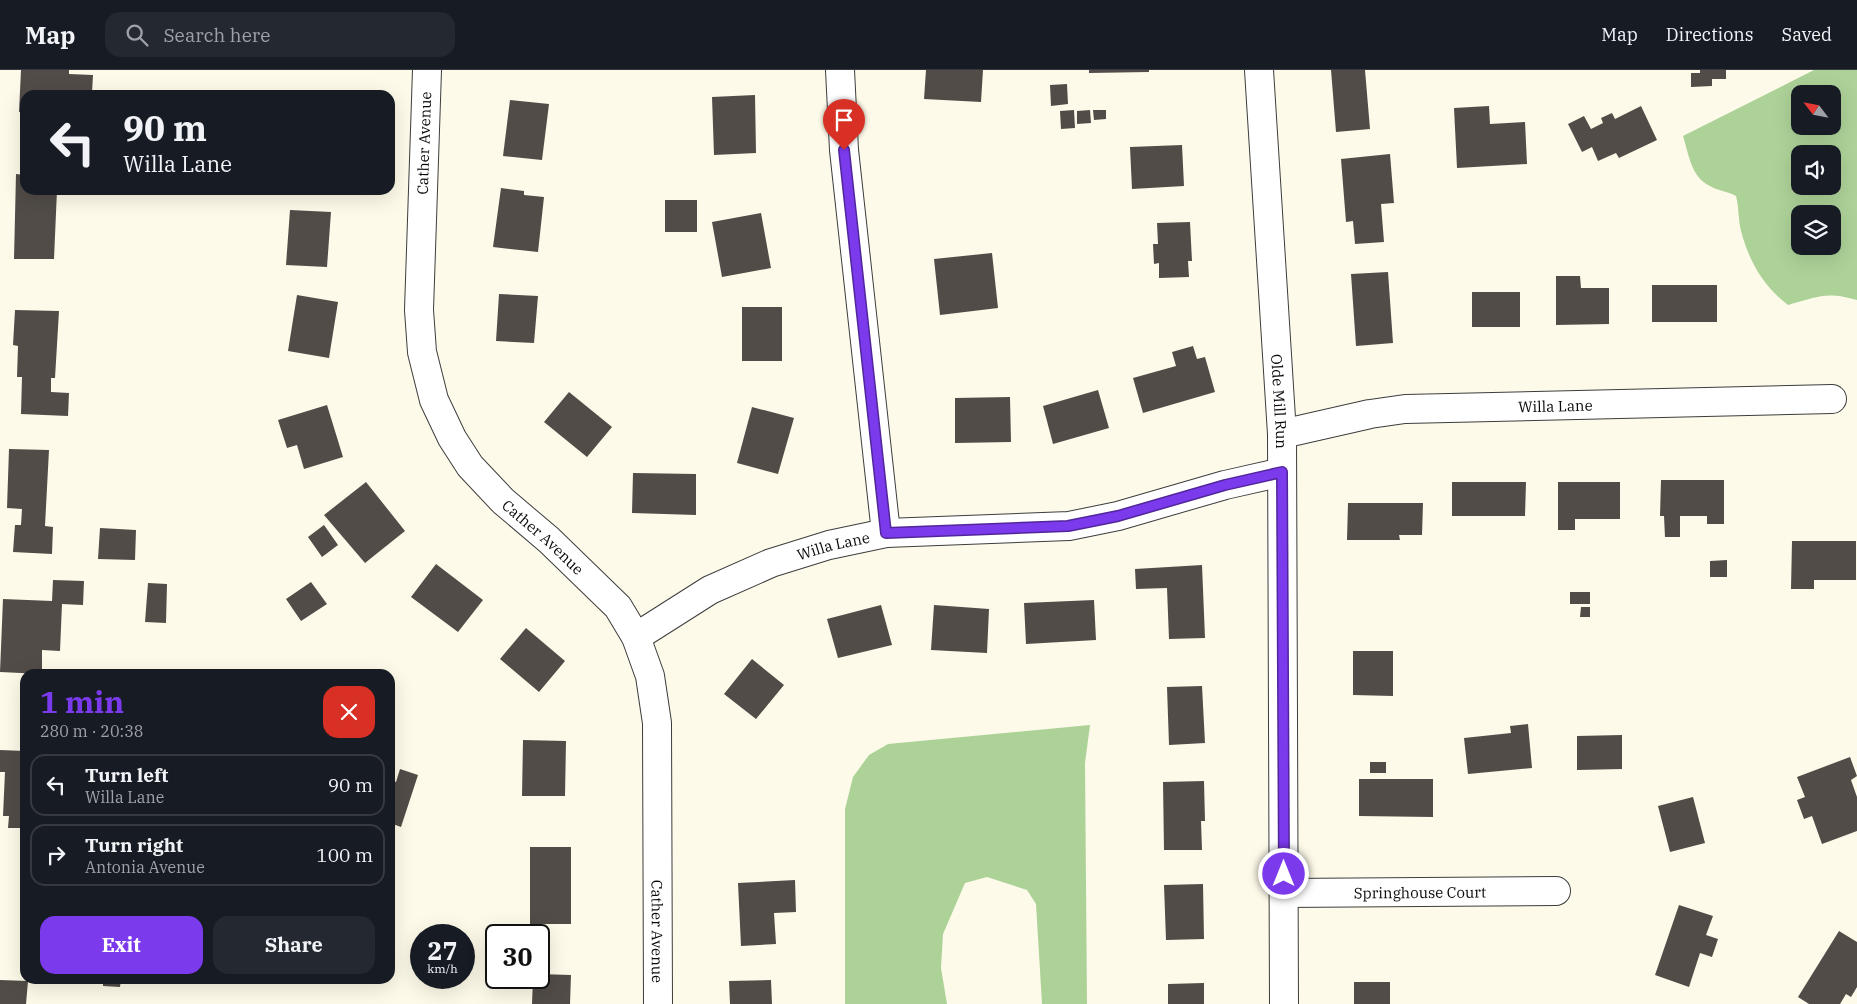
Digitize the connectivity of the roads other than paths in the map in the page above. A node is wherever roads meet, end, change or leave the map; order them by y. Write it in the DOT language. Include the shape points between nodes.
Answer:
graph roads {
  1 [pos="427,70"];
  2 [pos="840,70"];
  3 [pos="1259,70"];
  4 [pos="1832,399"];
  5 [pos="1282,434"];
  6 [pos="1282,472"];
  7 [pos="886,533"];
  8 [pos="636,637"];
  9 [pos="1556,890"];
  10 [pos="1284,893"];
  11 [pos="658,1004"];
  12 [pos="1284,1004"];
  1 -- 8 [label="street, Cather Avenue" via="419,310 422,352 434,400 470,466 503,501 618,606"];
  2 -- 7 [label="street" via="844,150"];
  3 -- 5 [label="street, Olde Mill Run"];
  4 -- 5 [label="street, Willa Lane" via="1405,409"];
  5 -- 6 [label="street, Olde Mill Run"];
  6 -- 7 [label="street, Willa Lane" via="1118,516 1068,526"];
  6 -- 10 [label="street, Olde Mill Run"];
  7 -- 8 [label="street, Willa Lane" via="829,545 771,563 710,590"];
  8 -- 11 [label="street, Cather Avenue" via="650,676 657,723"];
  9 -- 10 [label="street, Springhouse Court"];
  10 -- 12 [label="street, Olde Mill Run"];
}
